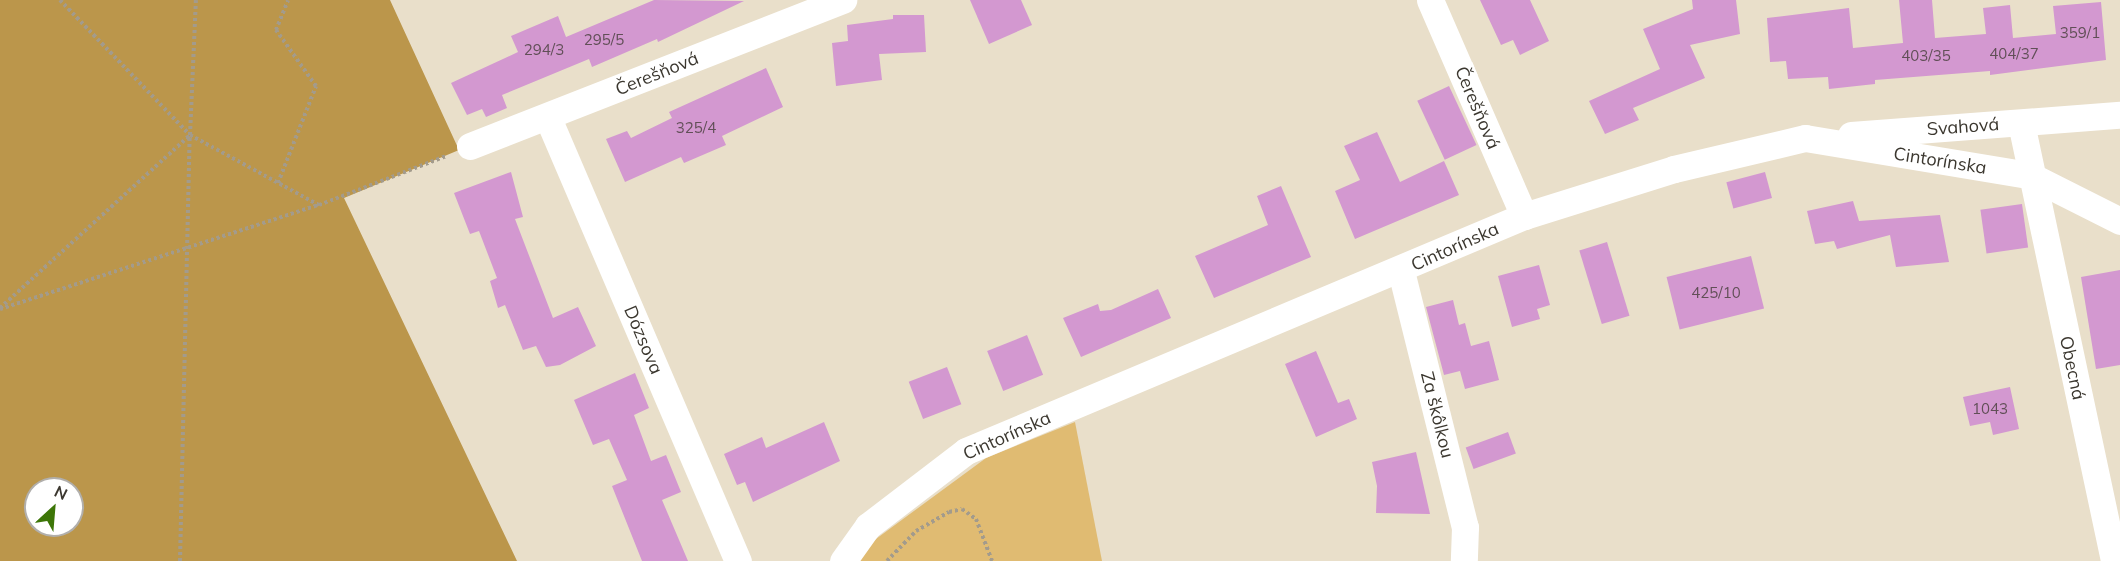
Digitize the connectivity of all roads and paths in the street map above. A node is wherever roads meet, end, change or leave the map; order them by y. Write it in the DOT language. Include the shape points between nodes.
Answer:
graph roads {
  1 [pos="60,0"];
  2 [pos="196,0"];
  3 [pos="288,0"];
  4 [pos="843,0"];
  5 [pos="1430,0"];
  6 [pos="2120,115"];
  7 [pos="548,118"];
  8 [pos="2021,123"];
  9 [pos="190,135"];
  10 [pos="1805,138"];
  11 [pos="470,146"];
  12 [pos="2029,175"];
  13 [pos="278,183"];
  14 [pos="319,205"];
  15 [pos="1524,216"];
  16 [pos="2120,220"];
  17 [pos="188,248"];
  18 [pos="1401,271"];
  19 [pos="0,308"];
  20 [pos="180,561"];
  21 [pos="738,561"];
  22 [pos="843,561"];
  23 [pos="887,561"];
  24 [pos="992,561"];
  25 [pos="1464,561"];
  26 [pos="2114,561"];
  1 -- 9 [label="path"];
  2 -- 9 [label="path"];
  3 -- 13 [label="path" via="276,30 316,86"];
  4 -- 7 [label="street, Čerešňová"];
  5 -- 15 [label="street, Čerešňová"];
  6 -- 8 [label="street, Svahová"];
  7 -- 11 [label="street, Čerešňová"];
  7 -- 21 [label="street, Dózsova"];
  8 -- 10 [label="street, Svahová"];
  8 -- 12 [label="street, Obecná"];
  9 -- 13 [label="path"];
  9 -- 17 [label="path"];
  9 -- 19 [label="path"];
  10 -- 12 [label="street, Cintorínska"];
  10 -- 15 [label="street, Cintorínska" via="1674,169"];
  11 -- 14 [label="path"];
  12 -- 16 [label="street, Cintorínska"];
  12 -- 26 [label="street, Obecná"];
  13 -- 14 [label="path"];
  14 -- 17 [label="path"];
  15 -- 18 [label="street, Cintorínska"];
  17 -- 19 [label="path"];
  17 -- 20 [label="path"];
  18 -- 22 [label="street, Cintorínska" via="966,451 868,526"];
  18 -- 25 [label="street, Za škôlkou" via="1465,527"];
  23 -- 24 [label="path" via="916,531 962,509 976,519"];
}
